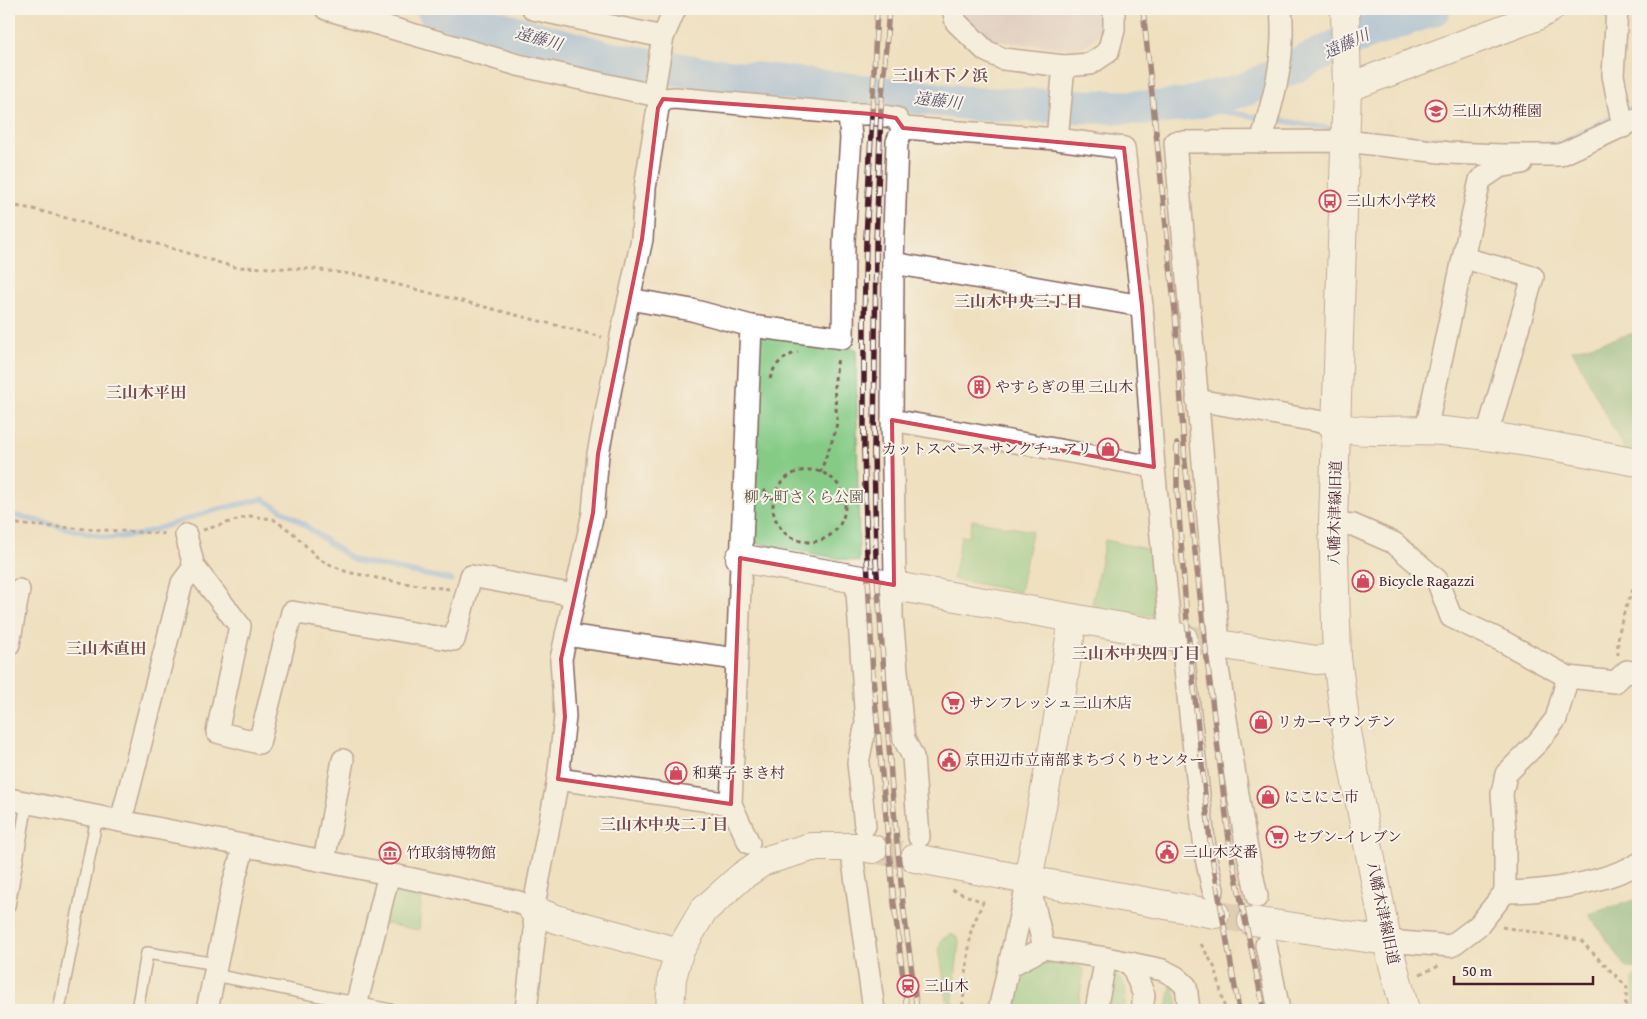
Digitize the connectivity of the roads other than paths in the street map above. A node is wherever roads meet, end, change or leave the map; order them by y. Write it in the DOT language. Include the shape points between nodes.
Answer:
graph roads {
  1 [pos="326,9"];
  2 [pos="533,9"];
  3 [pos="675,9"];
  4 [pos="953,9"];
  5 [pos="1114,9"];
  6 [pos="1281,9"];
  7 [pos="1550,9"];
  8 [pos="1617,9"];
  9 [pos="1346,19"];
  10 [pos="663,41"];
  11 [pos="1064,66"];
  12 [pos="1347,76"];
  13 [pos="657,93"];
  14 [pos="849,114"];
  15 [pos="1630,123"];
  16 [pos="903,128"];
  17 [pos="1057,139"];
  18 [pos="1345,141"];
  19 [pos="1261,142"];
  20 [pos="1528,155"];
  21 [pos="1464,258"];
  22 [pos="893,263"];
  23 [pos="629,299"];
  24 [pos="1142,306"];
  25 [pos="752,326"];
  26 [pos="1197,400"];
  27 [pos="892,420"];
  28 [pos="1336,427"];
  29 [pos="1426,430"];
  30 [pos="1487,435"];
  31 [pos="1638,462"];
  32 [pos="1154,467"];
  33 [pos="1333,523"];
  34 [pos="186,535"];
  35 [pos="740,558"];
  36 [pos="194,567"];
  37 [pos="19,590"];
  38 [pos="857,592"];
  39 [pos="893,592"];
  40 [pos="574,595"];
  41 [pos="1073,618"];
  42 [pos="566,635"];
  43 [pos="1179,641"];
  44 [pos="9,644"];
  45 [pos="1217,650"];
  46 [pos="1337,658"];
  47 [pos="736,659"];
  48 [pos="1629,676"];
  49 [pos="1568,677"];
  50 [pos="343,760"];
  51 [pos="558,779"];
  52 [pos="18,801"];
  53 [pos="731,804"];
  54 [pos="98,817"];
  55 [pos="121,821"];
  56 [pos="863,841"];
  57 [pos="749,844"];
  58 [pos="244,846"];
  59 [pos="917,848"];
  60 [pos="324,861"];
  61 [pos="1638,864"];
  62 [pos="389,874"];
  63 [pos="1028,880"];
  64 [pos="1505,892"];
  65 [pos="1214,902"];
  66 [pos="9,906"];
  67 [pos="1255,909"];
  68 [pos="533,910"];
  69 [pos="1386,941"];
  70 [pos="1266,945"];
  71 [pos="1044,948"];
  72 [pos="679,952"];
  73 [pos="1106,958"];
  74 [pos="1131,963"];
  75 [pos="1010,966"];
  76 [pos="216,970"];
  77 [pos="356,1007"];
  78 [pos="59,1010"];
  79 [pos="137,1010"];
  80 [pos="207,1010"];
  81 [pos="391,1010"];
  82 [pos="526,1010"];
  83 [pos="670,1010"];
  84 [pos="874,1010"];
  85 [pos="999,1010"];
  86 [pos="1096,1010"];
  87 [pos="1142,1010"];
  88 [pos="1189,1010"];
  89 [pos="1279,1010"];
  90 [pos="1405,1010"];
  1 -- 13 [label="street" via="518,64"];
  2 -- 10 [label="street"];
  3 -- 10 [label="street"];
  4 -- 11 [label="street" via="956,22 986,51 1003,59"];
  5 -- 11 [label="street" via="1114,30 1108,52 1090,64"];
  6 -- 19 [label="street" via="1282,55 1276,93"];
  7 -- 12 [label="street" via="1535,17"];
  8 -- 15 [label="street" via="1612,75"];
  9 -- 12 [label="street, 八幡木津線旧道"];
  10 -- 13 [label="street"];
  11 -- 17 [label="street"];
  12 -- 18 [label="street, 八幡木津線旧道"];
  13 -- 14 [label="street" via="675,98"];
  13 -- 23 [label="street" via="658,108 645,188 642,239"];
  14 -- 16 [label="street" via="896,118"];
  14 -- 25 [label="street" via="851,138 844,240 843,338"];
  15 -- 20 [label="street" via="1560,155"];
  16 -- 17 [label="street"];
  16 -- 22 [label="street" via="898,142"];
  17 -- 24 [label="street" via="1124,148"];
  18 -- 19 [label="street"];
  18 -- 20 [label="street" via="1449,153"];
  18 -- 28 [label="street, 八幡木津線旧道"];
  19 -- 26 [label="street" via="1175,142"];
  20 -- 21 [label="street" via="1522,163 1499,167 1480,180"];
  21 -- 29 [label="street"];
  21 -- 30 [label="street" via="1533,277"];
  22 -- 24 [label="street"];
  22 -- 27 [label="street"];
  23 -- 25 [label="street" via="692,310"];
  23 -- 40 [label="street" via="598,454 593,513"];
  24 -- 32 [label="street"];
  25 -- 35 [label="street"];
  26 -- 28 [label="street"];
  26 -- 45 [label="street"];
  27 -- 32 [label="street"];
  27 -- 39 [label="street"];
  28 -- 29 [label="street" via="1354,431"];
  28 -- 33 [label="street, 八幡木津線旧道"];
  29 -- 30 [label="street"];
  30 -- 31 [label="street"];
  32 -- 43 [label="street"];
  33 -- 46 [label="street, 八幡木津線旧道"];
  33 -- 49 [label="street" via="1353,525 1394,543 1437,580 1451,617"];
  34 -- 36 [label="street"];
  35 -- 39 [label="street"];
  35 -- 47 [label="street"];
  36 -- 40 [label="street" via="240,626 217,732 259,743 292,612 454,640 471,576"];
  36 -- 55 [label="street" via="182,583"];
  37 -- 44 [label="street"];
  38 -- 56 [label="street" via="866,723 858,762"];
  39 -- 41 [label="street"];
  39 -- 59 [label="street" via="892,617 902,724 904,739 913,757"];
  40 -- 42 [label="street"];
  41 -- 43 [label="street"];
  41 -- 63 [label="street"];
  42 -- 47 [label="street"];
  42 -- 51 [label="street" via="561,659 565,716"];
  43 -- 65 [label="street"];
  45 -- 46 [label="street" via="1316,660"];
  45 -- 67 [label="street"];
  46 -- 69 [label="street, 八幡木津線旧道" via="1350,749"];
  47 -- 53 [label="street"];
  48 -- 49 [label="street" via="1615,682"];
  49 -- 64 [label="street" via="1556,718 1538,742 1506,774 1502,794"];
  50 -- 60 [label="street"];
  51 -- 53 [label="street"];
  51 -- 68 [label="street"];
  52 -- 54 [label="street"];
  52 -- 66 [label="lane"];
  53 -- 57 [label="street"];
  54 -- 55 [label="street"];
  54 -- 78 [label="lane"];
  55 -- 58 [label="street"];
  56 -- 72 [label="street" via="811,847 763,862 702,911"];
  56 -- 84 [label="street"];
  58 -- 60 [label="street"];
  58 -- 76 [label="street"];
  59 -- 63 [label="street"];
  60 -- 62 [label="street"];
  61 -- 64 [label="street" via="1625,871 1570,886"];
  62 -- 68 [label="street" via="519,902"];
  62 -- 77 [label="street"];
  63 -- 65 [label="street"];
  63 -- 71 [label="street"];
  63 -- 75 [label="street"];
  64 -- 69 [label="street" via="1479,925 1452,946"];
  67 -- 69 [label="street"];
  68 -- 72 [label="street"];
  68 -- 82 [label="street" via="535,931"];
  69 -- 90 [label="street, 八幡木津線旧道"];
  70 -- 89 [label="street"];
  71 -- 73 [label="street"];
  71 -- 75 [label="street"];
  72 -- 83 [label="street" via="672,978"];
  73 -- 74 [label="street"];
  73 -- 86 [label="street"];
  74 -- 87 [label="street" via="1144,995"];
  74 -- 88 [label="street" via="1163,970 1176,977 1186,986"];
  75 -- 85 [label="street"];
  76 -- 77 [label="lane"];
  76 -- 79 [label="lane" via="147,953"];
  76 -- 80 [label="street"];
  77 -- 81 [label="lane"];
}
